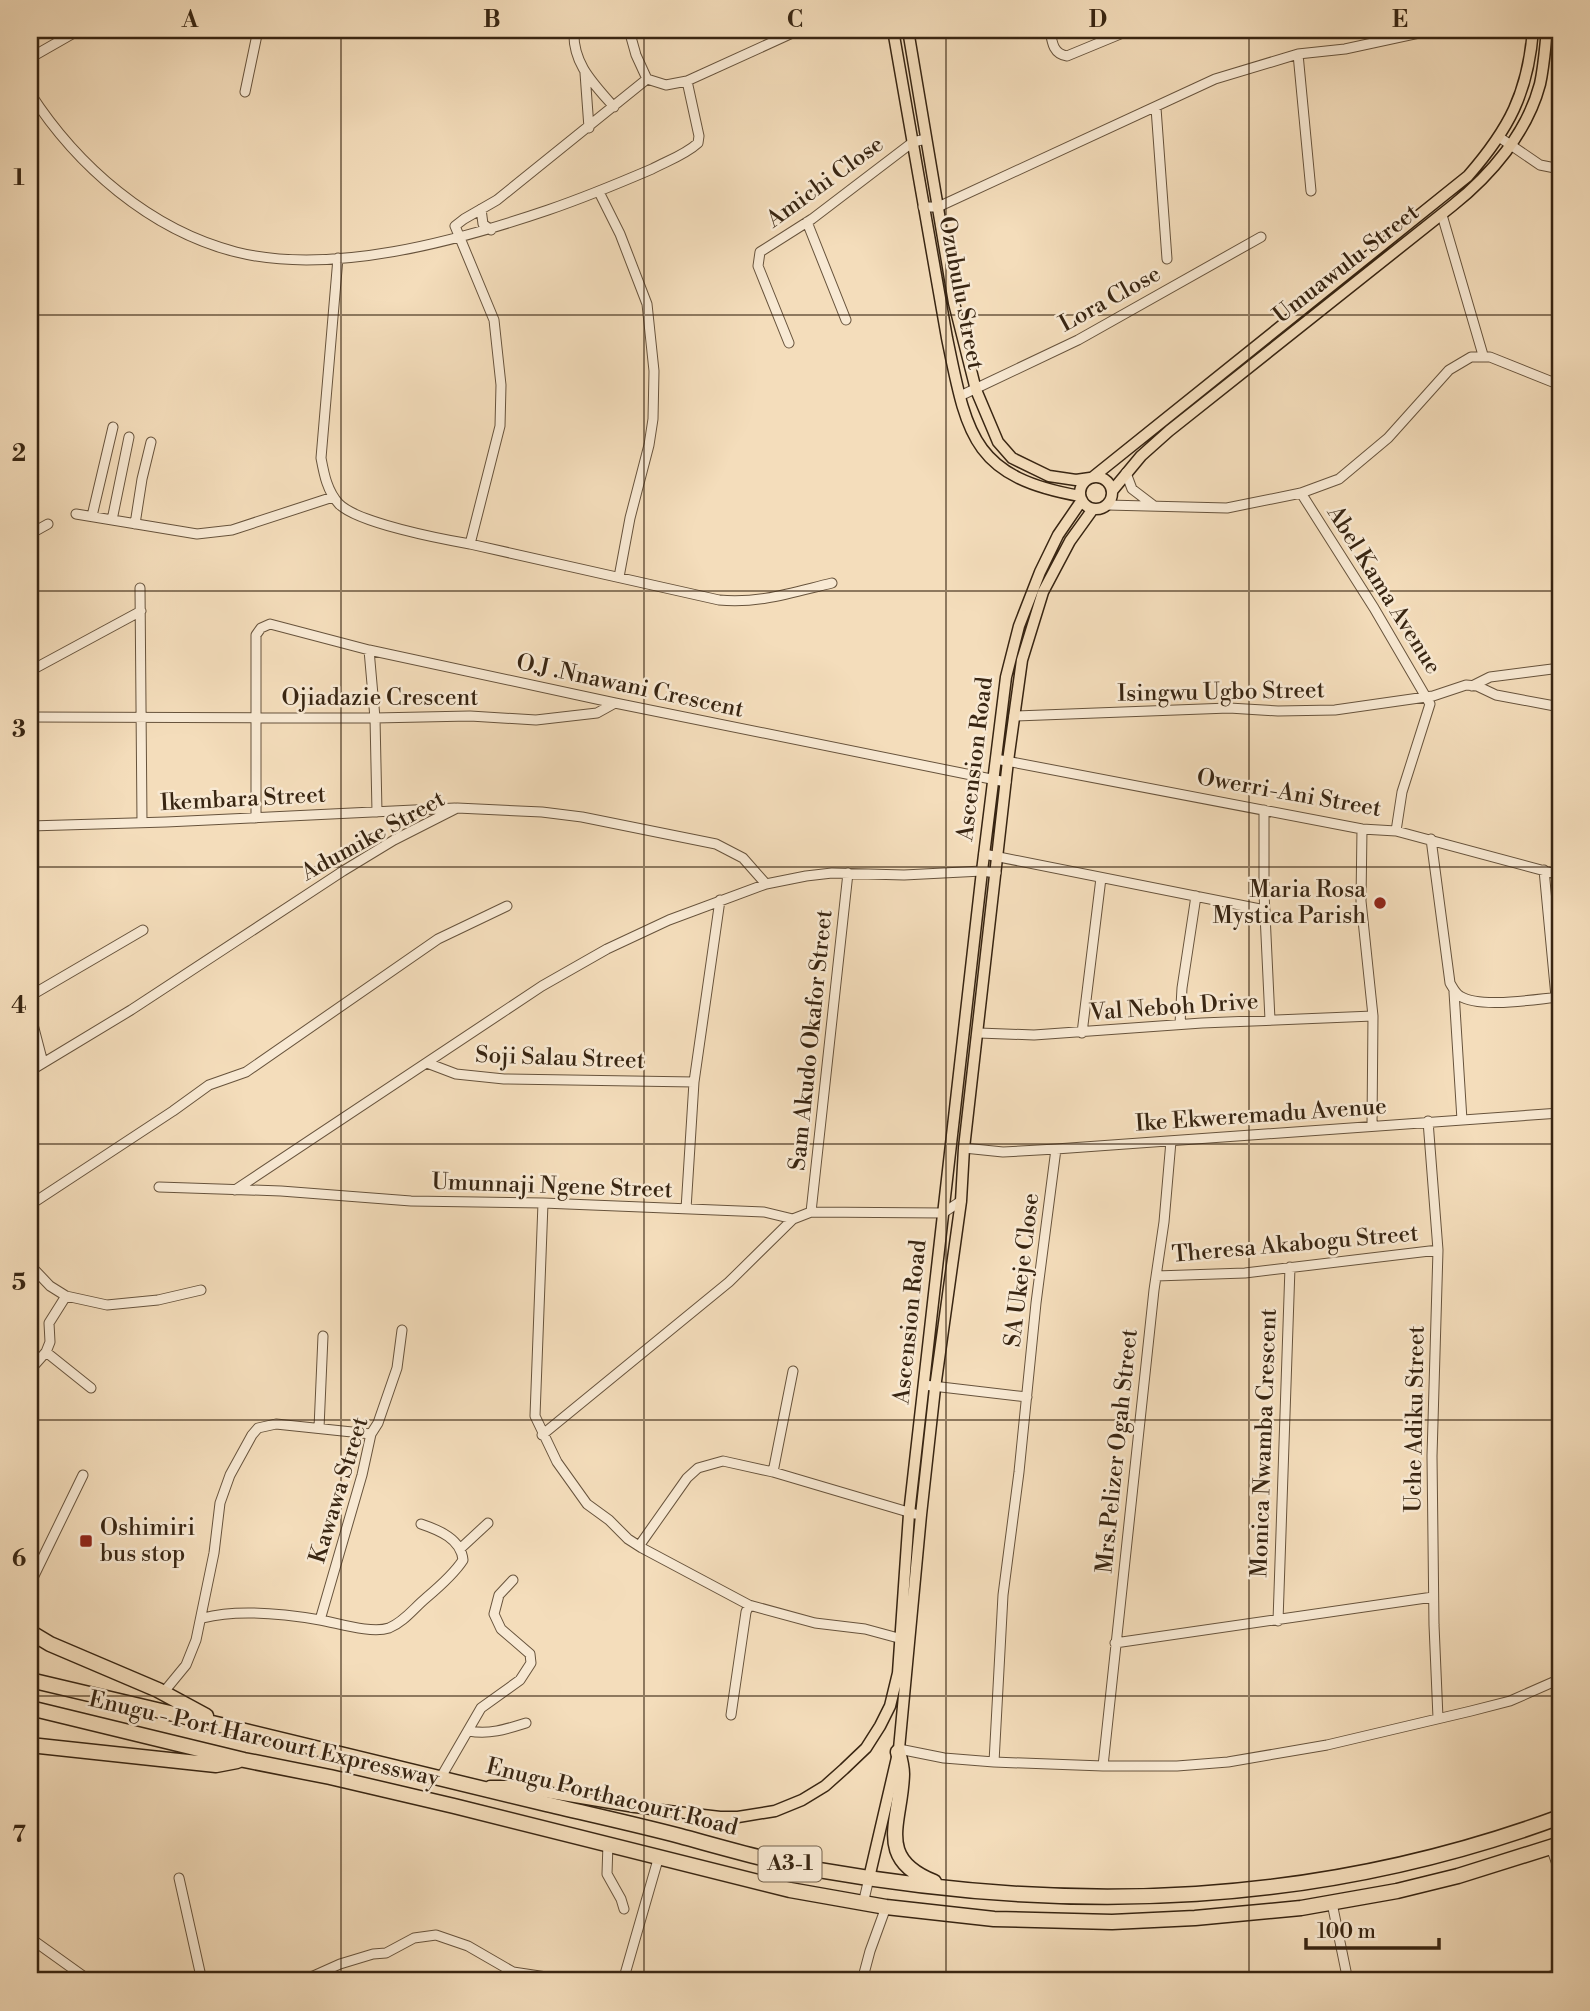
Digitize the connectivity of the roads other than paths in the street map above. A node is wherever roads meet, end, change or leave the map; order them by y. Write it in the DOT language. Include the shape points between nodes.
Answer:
graph roads {
  1 [pos="79,30"];
  2 [pos="258,30"];
  3 [pos="574,30"];
  4 [pos="629,30"];
  5 [pos="799,30"];
  6 [pos="893,30"];
  7 [pos="908,30"];
  8 [pos="1050,30"];
  9 [pos="1130,30"];
  10 [pos="1423,30"];
  11 [pos="1533,30"];
  12 [pos="1547,30"];
  13 [pos="1298,54"];
  14 [pos="30,58"];
  15 [pos="584,73"];
  16 [pos="647,79"];
  17 [pos="687,81"];
  18 [pos="245,92"];
  19 [pos="30,93"];
  20 [pos="614,107"];
  21 [pos="1156,108"];
  22 [pos="589,128"];
  23 [pos="1499,137"];
  24 [pos="926,139"];
  25 [pos="913,142"];
  26 [pos="1511,145"];
  27 [pos="1560,169"];
  28 [pos="1311,191"];
  29 [pos="599,192"];
  30 [pos="923,207"];
  31 [pos="938,207"];
  32 [pos="481,209"];
  33 [pos="1442,215"];
  34 [pos="807,222"];
  35 [pos="491,230"];
  36 [pos="459,236"];
  37 [pos="1261,237"];
  38 [pos="338,258"];
  39 [pos="1167,259"];
  40 [pos="846,320"];
  41 [pos="789,343"];
  42 [pos="1483,355"];
  43 [pos="1560,384"];
  44 [pos="976,390"];
  45 [pos="960,396"];
  46 [pos="113,427"];
  47 [pos="129,437"];
  48 [pos="151,442"];
  49 [pos="1126,473"];
  50 [pos="1091,478"];
  51 [pos="1112,491"];
  52 [pos="1301,493"];
  53 [pos="333,497"];
  54 [pos="1081,498"];
  55 [pos="1107,505"];
  56 [pos="1155,506"];
  57 [pos="1093,509"];
  58 [pos="76,514"];
  59 [pos="92,516"];
  60 [pos="112,520"];
  61 [pos="48,524"];
  62 [pos="135,524"];
  63 [pos="30,534"];
  64 [pos="470,544"];
  65 [pos="619,577"];
  66 [pos="832,583"];
  67 [pos="140,588"];
  68 [pos="141,611"];
  69 [pos="369,650"];
  70 [pos="1560,668"];
  71 [pos="30,671"];
  72 [pos="1472,685"];
  73 [pos="1427,696"];
  74 [pos="615,703"];
  75 [pos="1560,707"];
  76 [pos="1014,716"];
  77 [pos="30,717"];
  78 [pos="141,718"];
  79 [pos="257,718"];
  80 [pos="375,718"];
  81 [pos="996,759"];
  82 [pos="1008,761"];
  83 [pos="993,780"];
  84 [pos="1006,782"];
  85 [pos="457,808"];
  86 [pos="1264,810"];
  87 [pos="377,812"];
  88 [pos="256,818"];
  89 [pos="142,822"];
  90 [pos="30,826"];
  91 [pos="1362,829"];
  92 [pos="1396,831"];
  93 [pos="1431,839"];
  94 [pos="984,854"];
  95 [pos="998,857"];
  96 [pos="1544,870"];
  97 [pos="982,871"];
  98 [pos="848,873"];
  99 [pos="996,873"];
  100 [pos="1560,875"];
  101 [pos="1101,878"];
  102 [pos="766,884"];
  103 [pos="1196,896"];
  104 [pos="720,900"];
  105 [pos="507,906"];
  106 [pos="1265,910"];
  107 [pos="143,930"];
  108 [pos="1454,992"];
  109 [pos="30,996"];
  110 [pos="1558,997"];
  111 [pos="30,1013"];
  112 [pos="1373,1016"];
  113 [pos="1270,1020"];
  114 [pos="1180,1024"];
  115 [pos="979,1033"];
  116 [pos="1082,1033"];
  117 [pos="43,1063"];
  118 [pos="427,1063"];
  119 [pos="30,1071"];
  120 [pos="694,1082"];
  121 [pos="1560,1113"];
  122 [pos="1461,1120"];
  123 [pos="1428,1121"];
  124 [pos="1372,1125"];
  125 [pos="1171,1141"];
  126 [pos="964,1148"];
  127 [pos="1056,1149"];
  128 [pos="159,1188"];
  129 [pos="236,1190"];
  130 [pos="961,1201"];
  131 [pos="543,1203"];
  132 [pos="30,1205"];
  133 [pos="686,1209"];
  134 [pos="811,1212"];
  135 [pos="943,1213"];
  136 [pos="793,1219"];
  137 [pos="1438,1250"];
  138 [pos="30,1265"];
  139 [pos="1290,1266"];
  140 [pos="1156,1276"];
  141 [pos="201,1290"];
  142 [pos="66,1296"];
  143 [pos="402,1330"];
  144 [pos="323,1336"];
  145 [pos="46,1352"];
  146 [pos="1560,1353"];
  147 [pos="30,1370"];
  148 [pos="793,1371"];
  149 [pos="930,1387"];
  150 [pos="92,1388"];
  151 [pos="1027,1396"];
  152 [pos="320,1428"];
  153 [pos="371,1433"];
  154 [pos="542,1435"];
  155 [pos="773,1472"];
  156 [pos="83,1475"];
  157 [pos="915,1514"];
  158 [pos="488,1523"];
  159 [pos="421,1524"];
  160 [pos="639,1546"];
  161 [pos="461,1548"];
  162 [pos="513,1580"];
  163 [pos="30,1584"];
  164 [pos="1433,1597"];
  165 [pos="749,1605"];
  166 [pos="203,1618"];
  167 [pos="320,1620"];
  168 [pos="1278,1621"];
  169 [pos="30,1632"];
  170 [pos="902,1639"];
  171 [pos="1115,1643"];
  172 [pos="1560,1679"];
  173 [pos="30,1680"];
  174 [pos="163,1693"];
  175 [pos="30,1708"];
  176 [pos="732,1714"];
  177 [pos="1438,1718"];
  178 [pos="526,1723"];
  179 [pos="223,1725"];
  180 [pos="469,1731"];
  181 [pos="30,1745"];
  182 [pos="899,1751"];
  183 [pos="244,1760"];
  184 [pos="994,1762"];
  185 [pos="1103,1766"];
  186 [pos="441,1777"];
  187 [pos="477,1787"];
  188 [pos="1560,1817"];
  189 [pos="608,1843"];
  190 [pos="1555,1845"];
  191 [pos="659,1856"];
  192 [pos="1560,1873"];
  193 [pos="179,1878"];
  194 [pos="869,1878"];
  195 [pos="955,1890"];
  196 [pos="1332,1903"];
  197 [pos="863,1904"];
  198 [pos="886,1907"];
  199 [pos="624,1909"];
  200 [pos="30,1938"];
  201 [pos="513,1972"];
  202 [pos="1560,1973"];
  203 [pos="90,1981"];
  204 [pos="202,1981"];
  205 [pos="302,1981"];
  206 [pos="508,1981"];
  207 [pos="573,1981"];
  208 [pos="623,1981"];
  209 [pos="862,1981"];
  210 [pos="1348,1981"];
  211 [pos="1536,1981"];
  1 -- 14 [label="street"];
  2 -- 18 [label="street"];
  3 -- 15 [label="street" via="574,47"];
  4 -- 16 [label="street"];
  5 -- 17 [label="street"];
  6 -- 25 [label="main road, Ozubulu Street"];
  7 -- 24 [label="main road, Ozubulu Street"];
  8 -- 9 [label="street" via="1055,50 1067,56"];
  10 -- 13 [label="street" via="1345,49"];
  11 -- 23 [label="main road, Umuawulu Street" via="1525,83"];
  12 -- 26 [label="main road, Umuawulu Street" via="1539,85"];
  13 -- 21 [label="street" via="1215,79"];
  13 -- 28 [label="street"];
  15 -- 20 [label="street"];
  15 -- 22 [label="street"];
  16 -- 17 [label="street" via="666,85"];
  16 -- 20 [label="street"];
  17 -- 29 [label="street" via="698,143"];
  19 -- 38 [label="street" via="80,158 121,194 174,227 237,252 294,259"];
  20 -- 22 [label="street"];
  21 -- 31 [label="street"];
  21 -- 39 [label="street"];
  22 -- 32 [label="street"];
  23 -- 26 [label="street"];
  23 -- 50 [label="main road, Umuawulu Street" via="1456,186"];
  24 -- 25 [label="street"];
  24 -- 31 [label="main road, Ozubulu Street"];
  25 -- 30 [label="main road, Ozubulu Street"];
  25 -- 34 [label="street, Amichi Close"];
  26 -- 27 [label="street" via="1540,165"];
  26 -- 33 [label="main road, Umuawulu Street" via="1488,174"];
  29 -- 35 [label="street"];
  29 -- 65 [label="street" via="647,304 654,371 649,445"];
  30 -- 31 [label="street"];
  30 -- 45 [label="main road, Ozubulu Street"];
  31 -- 44 [label="main road, Ozubulu Street" via="954,303"];
  32 -- 35 [label="street" via="483,224"];
  32 -- 36 [label="street" via="458,223"];
  33 -- 42 [label="street"];
  33 -- 49 [label="main road, Umuawulu Street" via="1169,431"];
  34 -- 40 [label="street"];
  34 -- 41 [label="street, Amichi Close" via="760,252 758,265"];
  35 -- 36 [label="street"];
  36 -- 38 [label="street"];
  36 -- 64 [label="street" via="494,320 501,385 500,426"];
  37 -- 44 [label="street, Lora Close" via="1078,340"];
  38 -- 53 [label="street" via="321,446 324,475"];
  42 -- 43 [label="street"];
  42 -- 52 [label="street" via="1464,359 1449,370 1388,438 1339,480"];
  44 -- 45 [label="street, Lora Close"];
  44 -- 50 [label="main road, Ozubulu Street" via="998,442 1012,458 1049,476"];
  45 -- 54 [label="main road, Ozubulu Street" via="974,435 995,464 1032,484"];
  46 -- 59 [label="street"];
  47 -- 60 [label="street"];
  48 -- 62 [label="street"];
  49 -- 51 [label="main road, Umuawulu Street"];
  49 -- 56 [label="street" via="1132,489"];
  50 -- 51 [label="main road" via="1105,480"];
  50 -- 54 [label="main road" via="1081,487"];
  51 -- 55 [label="main road"];
  52 -- 56 [label="street" via="1227,508"];
  52 -- 73 [label="street, Abel Kama Avenue"];
  53 -- 62 [label="street" via="216,533"];
  53 -- 64 [label="street" via="349,512"];
  54 -- 57 [label="main road"];
  54 -- 81 [label="main road, Ascension Road" via="1045,560 1019,626 1006,677"];
  55 -- 56 [label="street"];
  55 -- 57 [label="main road"];
  57 -- 76 [label="main road, Ascension Road" via="1043,592 1022,660"];
  58 -- 59 [label="street"];
  59 -- 60 [label="street"];
  60 -- 62 [label="street"];
  61 -- 63 [label="street"];
  64 -- 65 [label="street"];
  65 -- 66 [label="street" via="741,602"];
  67 -- 68 [label="street"];
  68 -- 71 [label="street"];
  68 -- 78 [label="street"];
  69 -- 74 [label="street, O.J .Nnawani Crescent"];
  69 -- 79 [label="street, O.J .Nnawani Crescent" via="270,624 261,628 256,635"];
  69 -- 80 [label="street"];
  70 -- 72 [label="street, Isingwu Ugbo Street" via="1490,677"];
  72 -- 73 [label="street, Isingwu Ugbo Street"];
  72 -- 75 [label="street" via="1496,695"];
  73 -- 76 [label="street, Isingwu Ugbo Street" via="1335,710 1229,708"];
  73 -- 92 [label="street, Abel Kama Avenue" via="1430,706 1402,792"];
  74 -- 80 [label="street, Ojiadazie Crescent" via="597,713 536,720"];
  74 -- 83 [label="street, O.J .Nnawani Crescent"];
  76 -- 82 [label="main road, Ascension Road"];
  77 -- 78 [label="street, Ojiadazie Crescent"];
  78 -- 79 [label="street, Ojiadazie Crescent"];
  78 -- 89 [label="street"];
  79 -- 80 [label="street, Ojiadazie Crescent"];
  79 -- 88 [label="street"];
  80 -- 87 [label="street"];
  81 -- 82 [label="street, Owerri-Ani Street"];
  81 -- 83 [label="main road, Ascension Road"];
  82 -- 84 [label="main road, Ascension Road"];
  82 -- 86 [label="street, Owerri-Ani Street"];
  83 -- 84 [label="street, O.J .Nnawani Crescent"];
  83 -- 94 [label="main road, Ascension Road"];
  84 -- 95 [label="main road, Ascension Road"];
  85 -- 87 [label="street, Ikembara Street"];
  85 -- 102 [label="street, Adumike Street" via="582,817 716,844 743,858"];
  85 -- 117 [label="street, Adumike Street" via="343,871"];
  86 -- 91 [label="street, Owerri-Ani Street"];
  86 -- 106 [label="street"];
  87 -- 88 [label="street, Ikembara Street"];
  88 -- 89 [label="street, Ikembara Street"];
  89 -- 90 [label="street, Ikembara Street"];
  91 -- 92 [label="street, Owerri-Ani Street"];
  91 -- 112 [label="street" via="1361,901"];
  92 -- 93 [label="street, Owerri-Ani Street"];
  93 -- 96 [label="street, Owerri-Ani Street"];
  93 -- 108 [label="street"];
  94 -- 95 [label="street"];
  94 -- 97 [label="main road, Ascension Road"];
  95 -- 99 [label="main road, Ascension Road"];
  95 -- 101 [label="street"];
  96 -- 100 [label="street, Owerri-Ani Street"];
  96 -- 110 [label="street"];
  97 -- 98 [label="street"];
  97 -- 99 [label="street"];
  97 -- 135 [label="main road, Ascension Road"];
  98 -- 102 [label="street"];
  98 -- 134 [label="street, Sam Akudo Okafor Street"];
  99 -- 115 [label="main road, Ascension Road"];
  101 -- 103 [label="street"];
  101 -- 116 [label="street"];
  102 -- 104 [label="street"];
  103 -- 106 [label="street"];
  103 -- 114 [label="street"];
  104 -- 118 [label="street" via="607,949 542,986"];
  104 -- 120 [label="street"];
  105 -- 132 [label="street" via="438,939 246,1072 195,1093"];
  106 -- 113 [label="street"];
  107 -- 109 [label="street"];
  108 -- 110 [label="street" via="1480,1003"];
  108 -- 122 [label="street"];
  111 -- 117 [label="street"];
  112 -- 113 [label="street, Val Neboh Drive"];
  112 -- 124 [label="street"];
  113 -- 114 [label="street, Val Neboh Drive"];
  114 -- 116 [label="street, Val Neboh Drive"];
  115 -- 116 [label="street, Val Neboh Drive"];
  115 -- 126 [label="main road, Ascension Road"];
  117 -- 119 [label="street, Adumike Street"];
  118 -- 120 [label="street, Soji Salau Street" via="456,1074 504,1079"];
  118 -- 129 [label="street"];
  120 -- 133 [label="street"];
  121 -- 122 [label="street, Ike Ekweremadu Avenue"];
  121 -- 146 [label="street"];
  122 -- 123 [label="street, Ike Ekweremadu Avenue"];
  123 -- 124 [label="street, Ike Ekweremadu Avenue"];
  123 -- 137 [label="street, Uche Adiku Street"];
  124 -- 125 [label="street, Ike Ekweremadu Avenue"];
  125 -- 127 [label="street, Ike Ekweremadu Avenue"];
  125 -- 140 [label="street, Mrs.Pelizer Ogah Street"];
  126 -- 127 [label="street, Ike Ekweremadu Avenue" via="1003,1152"];
  126 -- 130 [label="main road, Ascension Road"];
  127 -- 151 [label="street, SA Ukeje Close"];
  128 -- 129 [label="street, Umunnaji Ngene Street"];
  129 -- 131 [label="street, Umunnaji Ngene Street" via="411,1201"];
  130 -- 135 [label="street"];
  130 -- 149 [label="main road, Ascension Road"];
  131 -- 133 [label="street, Umunnaji Ngene Street"];
  131 -- 154 [label="street" via="534,1392"];
  133 -- 136 [label="street, Umunnaji Ngene Street" via="764,1212"];
  134 -- 135 [label="street"];
  134 -- 136 [label="street"];
  135 -- 149 [label="main road, Ascension Road"];
  136 -- 154 [label="street" via="711,1298"];
  137 -- 139 [label="street, Theresa Akabogu Street"];
  137 -- 164 [label="street, Uche Adiku Street"];
  138 -- 142 [label="street"];
  139 -- 140 [label="street, Theresa Akabogu Street" via="1245,1273"];
  139 -- 168 [label="street, Monica Nwamba Crescent"];
  140 -- 171 [label="street, Mrs.Pelizer Ogah Street"];
  141 -- 142 [label="street" via="107,1305"];
  142 -- 145 [label="street" via="49,1323"];
  143 -- 153 [label="street, Kawawa Street" via="397,1368"];
  144 -- 152 [label="street"];
  145 -- 147 [label="street"];
  145 -- 150 [label="street"];
  148 -- 155 [label="street"];
  149 -- 151 [label="street"];
  149 -- 157 [label="main road, Ascension Road"];
  151 -- 184 [label="street, SA Ukeje Close" via="1003,1595"];
  152 -- 153 [label="street"];
  152 -- 166 [label="street" via="276,1424 252,1435 220,1503"];
  153 -- 167 [label="street, Kawawa Street"];
  154 -- 160 [label="street" via="587,1504"];
  155 -- 157 [label="street"];
  155 -- 160 [label="street" via="723,1461 698,1468"];
  156 -- 163 [label="street"];
  157 -- 170 [label="main road, Ascension Road"];
  157 -- 182 [label="main road, Ascension Road"];
  158 -- 161 [label="street"];
  159 -- 161 [label="street" via="436,1528"];
  160 -- 165 [label="street"];
  161 -- 167 [label="street" via="462,1563 437,1590 386,1629"];
  162 -- 180 [label="street" via="499,1595 494,1614 501,1629 532,1660 520,1679 481,1708"];
  164 -- 168 [label="street"];
  164 -- 177 [label="street, Uche Adiku Street"];
  165 -- 170 [label="street"];
  165 -- 176 [label="street"];
  166 -- 167 [label="street" via="242,1614"];
  166 -- 174 [label="street" via="186,1665"];
  168 -- 171 [label="street"];
  169 -- 174 [label="highway"];
  170 -- 187 [label="main road, Ascension Road" via="890,1706 866,1748 825,1786 775,1811 720,1816 509,1786"];
  171 -- 185 [label="street, Mrs.Pelizer Ogah Street"];
  172 -- 177 [label="street" via="1510,1701"];
  173 -- 179 [label="highway, Enugu Porthacourt Road / A3-1"];
  174 -- 179 [label="highway"];
  175 -- 183 [label="highway, Enugu - Port Harcourt Expressway / A3-1"];
  177 -- 185 [label="street" via="1278,1755 1177,1766"];
  178 -- 180 [label="street" via="486,1733"];
  179 -- 186 [label="highway, Enugu Porthacourt Road / A3-1"];
  180 -- 186 [label="street"];
  181 -- 183 [label="highway" via="216,1765"];
  182 -- 184 [label="street"];
  182 -- 194 [label="main road, Ascension Road"];
  182 -- 195 [label="highway" via="902,1772 894,1838 898,1853 920,1876"];
  183 -- 189 [label="highway, Enugu - Port Harcourt Expressway / A3-1"];
  184 -- 185 [label="street"];
  186 -- 187 [label="highway, Enugu Porthacourt Road / A3-1"];
  187 -- 194 [label="highway, Enugu Porthacourt Road / A3-1" via="772,1861"];
  188 -- 195 [label="highway, Enugu Porthacourt Road / A3-1" via="1453,1853 1379,1871 1229,1893 1074,1898"];
  189 -- 191 [label="highway, Enugu - Port Harcourt Expressway / A3-1"];
  189 -- 199 [label="street" via="607,1874"];
  190 -- 192 [label="street"];
  190 -- 196 [label="highway, Enugu - Port Harcourt Expressway / A3-1" via="1446,1879"];
  191 -- 197 [label="highway, Enugu - Port Harcourt Expressway / A3-1"];
  191 -- 208 [label="street"];
  193 -- 204 [label="street"];
  194 -- 195 [label="highway, Enugu Porthacourt Road / A3-1"];
  194 -- 197 [label="street"];
  196 -- 198 [label="highway, Enugu - Port Harcourt Expressway / A3-1" via="1112,1922 994,1919"];
  196 -- 210 [label="street"];
  197 -- 198 [label="highway, Enugu - Port Harcourt Expressway / A3-1"];
  198 -- 209 [label="street"];
  200 -- 203 [label="street"];
  201 -- 205 [label="street" via="436,1935 414,1938 386,1953 340,1964"];
  201 -- 206 [label="street"];
  201 -- 207 [label="street"];
  202 -- 211 [label="street"];
}
